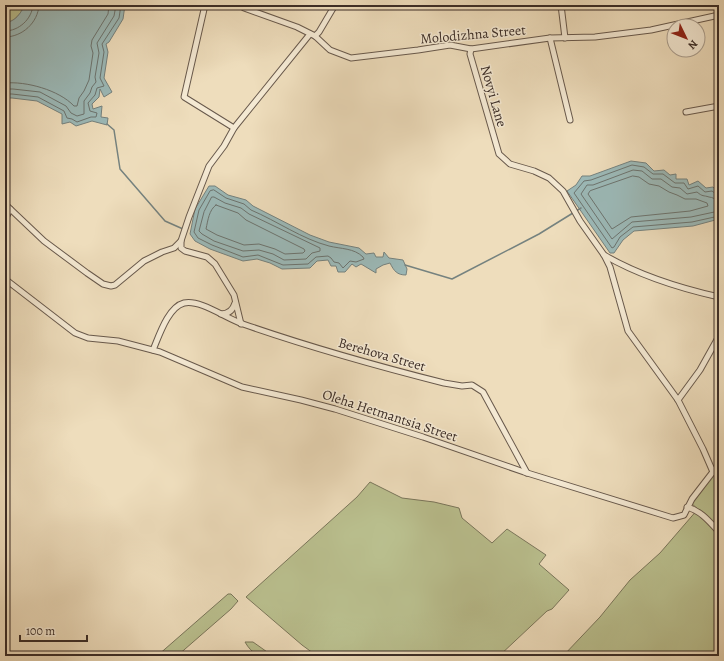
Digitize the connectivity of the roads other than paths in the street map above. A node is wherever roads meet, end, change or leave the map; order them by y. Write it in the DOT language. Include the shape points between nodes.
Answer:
graph roads {
  1 [pos="205,5"];
  2 [pos="240,5"];
  3 [pos="335,5"];
  4 [pos="561,5"];
  5 [pos="719,15"];
  6 [pos="313,35"];
  7 [pos="550,38"];
  8 [pos="565,38"];
  9 [pos="471,49"];
  10 [pos="719,106"];
  11 [pos="686,112"];
  12 [pos="570,120"];
  13 [pos="234,128"];
  14 [pos="5,204"];
  15 [pos="10,209"];
  16 [pos="5,220"];
  17 [pos="181,241"];
  18 [pos="604,255"];
  19 [pos="5,279"];
  20 [pos="719,297"];
  21 [pos="235,303"];
  22 [pos="220,314"];
  23 [pos="241,324"];
  24 [pos="719,336"];
  25 [pos="153,350"];
  26 [pos="678,400"];
  27 [pos="719,464"];
  28 [pos="713,472"];
  29 [pos="527,473"];
  30 [pos="687,507"];
  31 [pos="719,532"];
  1 -- 13 [label="street" via="184,97"];
  2 -- 6 [label="street, Molodizhna Street"];
  3 -- 6 [label="street" via="319,32"];
  4 -- 8 [label="street"];
  5 -- 8 [label="street, Molodizhna Street" via="651,30"];
  6 -- 9 [label="street, Molodizhna Street" via="330,50 351,58 450,45"];
  6 -- 13 [label="street"];
  7 -- 8 [label="street, Molodizhna Street"];
  7 -- 9 [label="street, Molodizhna Street"];
  7 -- 12 [label="street"];
  9 -- 18 [label="street, Novyi Lane" via="470,54 497,149 506,161 543,174 558,186"];
  10 -- 11 [label="street"];
  13 -- 17 [label="street" via="209,166"];
  14 -- 15 [label="street"];
  15 -- 16 [label="street"];
  15 -- 17 [label="street" via="44,241 105,285 115,285 144,261 174,248"];
  17 -- 21 [label="street" via="185,251 207,257 215,264 232,291"];
  18 -- 20 [label="street" via="624,267 691,291"];
  18 -- 26 [label="street" via="610,267 628,331"];
  19 -- 25 [label="street, Oleha Hetmantsia Street" via="75,333 88,338 118,341"];
  21 -- 22 [label="street" via="231,311"];
  21 -- 23 [label="street"];
  22 -- 23 [label="street, Berehova Street"];
  22 -- 25 [label="street, Berehova Street" via="201,305 182,303 172,310"];
  23 -- 29 [label="street, Berehova Street" via="444,384 475,386 483,392"];
  24 -- 26 [label="street" via="700,370"];
  25 -- 29 [label="street, Oleha Hetmantsia Street" via="242,387 343,412"];
  26 -- 28 [label="street"];
  27 -- 28 [label="street"];
  28 -- 30 [label="street"];
  29 -- 30 [label="street, Oleha Hetmantsia Street" via="673,518 684,515"];
  30 -- 31 [label="street" via="702,514"];
}
